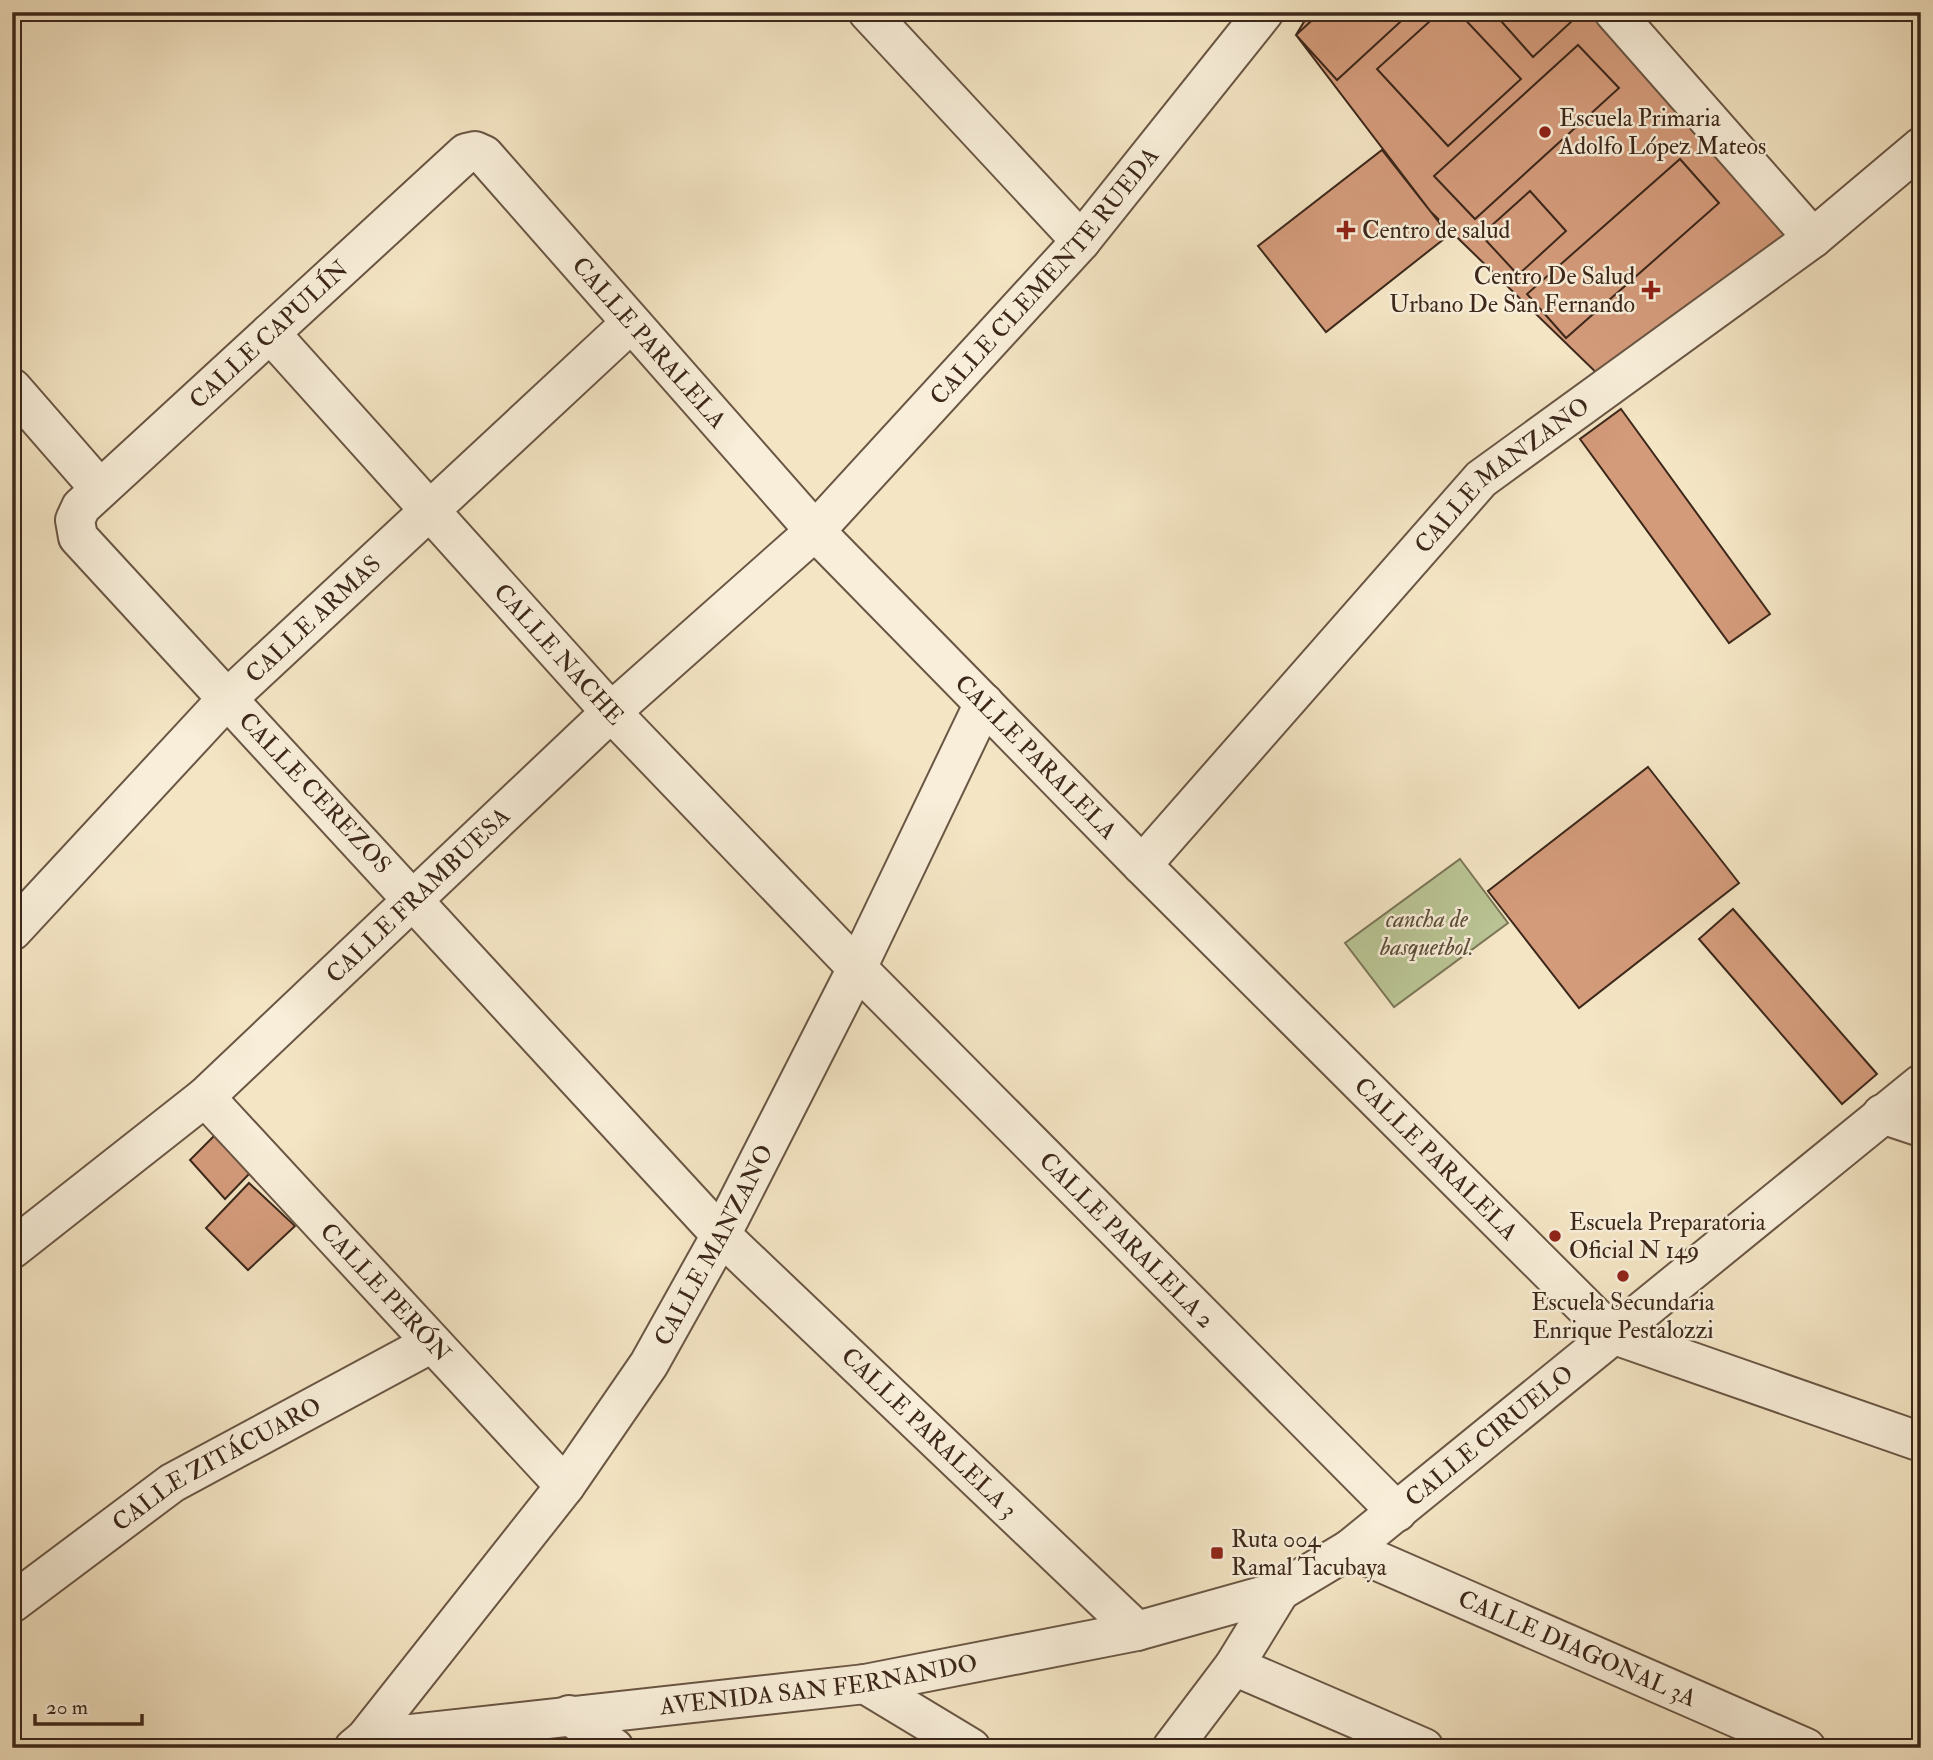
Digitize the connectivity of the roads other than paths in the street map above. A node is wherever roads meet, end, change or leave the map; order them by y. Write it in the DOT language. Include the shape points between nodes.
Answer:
graph roads {
  1 [pos="868,12"];
  2 [pos="1262,13"];
  3 [pos="1627,17"];
  4 [pos="1921,147"];
  5 [pos="484,155"];
  6 [pos="1813,238"];
  7 [pos="1081,241"];
  8 [pos="631,323"];
  9 [pos="270,333"];
  10 [pos="12,388"];
  11 [pos="100,489"];
  12 [pos="430,510"];
  13 [pos="816,531"];
  14 [pos="78,537"];
  15 [pos="227,699"];
  16 [pos="984,704"];
  17 [pos="611,712"];
  18 [pos="1142,865"];
  19 [pos="413,898"];
  20 [pos="12,931"];
  21 [pos="857,968"];
  22 [pos="1921,1084"];
  23 [pos="205,1097"];
  24 [pos="1882,1114"];
  25 [pos="1921,1127"];
  26 [pos="721,1235"];
  27 [pos="12,1250"];
  28 [pos="1612,1334"];
  29 [pos="432,1343"];
  30 [pos="1921,1442"];
  31 [pos="565,1486"];
  32 [pos="1397,1512"];
  33 [pos="1350,1549"];
  34 [pos="1280,1591"];
  35 [pos="12,1604"];
  36 [pos="1137,1630"];
  37 [pos="1234,1666"];
  38 [pos="865,1684"];
  39 [pos="569,1715"];
  40 [pos="359,1744"];
  41 [pos="614,1748"];
  42 [pos="971,1748"];
  43 [pos="1172,1748"];
  44 [pos="1424,1748"];
  45 [pos="1806,1748"];
  1 -- 7 [label="street"];
  2 -- 7 [label="street, CALLE CLEMENTE RUEDA"];
  3 -- 6 [label="street"];
  4 -- 6 [label="street, CALLE MANZANO"];
  5 -- 8 [label="street, CALLE PARALELA"];
  5 -- 9 [label="street, CALLE CAPULÍN" via="466,153"];
  6 -- 18 [label="street, CALLE MANZANO" via="1481,479"];
  7 -- 13 [label="street, CALLE CLEMENTE RUEDA"];
  8 -- 12 [label="street, CALLE ARMAS"];
  8 -- 13 [label="street, CALLE PARALELA"];
  9 -- 11 [label="street, CALLE CAPULÍN"];
  9 -- 12 [label="street, CALLE NACHE"];
  10 -- 11 [label="street"];
  11 -- 14 [label="street, CALLE CAPULÍN" via="75,520"];
  12 -- 15 [label="street, CALLE ARMAS"];
  12 -- 17 [label="street, CALLE NACHE"];
  13 -- 16 [label="street, CALLE PARALELA"];
  13 -- 17 [label="street, CALLE FRAMBUESA"];
  14 -- 15 [label="street, CALLE CEREZOS"];
  15 -- 19 [label="street, CALLE CEREZOS"];
  15 -- 20 [label="street, CALLE ARMAS"];
  16 -- 18 [label="street, CALLE PARALELA"];
  16 -- 21 [label="street, CALLE MANZANO"];
  17 -- 19 [label="street, CALLE FRAMBUESA"];
  17 -- 21 [label="street, CALLE NACHE"];
  18 -- 28 [label="street, CALLE PARALELA"];
  19 -- 23 [label="street, CALLE FRAMBUESA"];
  19 -- 26 [label="street, CALLE CEREZOS"];
  21 -- 26 [label="street, CALLE MANZANO"];
  21 -- 32 [label="street, CALLE PARALELA 2"];
  22 -- 24 [label="street, CALLE CIRUELO"];
  23 -- 27 [label="street, CALLE FRAMBUESA"];
  23 -- 29 [label="street, CALLE PERÓN"];
  24 -- 25 [label="street"];
  24 -- 28 [label="street, CALLE CIRUELO"];
  26 -- 31 [label="street, CALLE MANZANO" via="649,1364"];
  26 -- 36 [label="street, CALLE PARALELA 3"];
  28 -- 30 [label="street"];
  28 -- 32 [label="street, CALLE CIRUELO"];
  29 -- 31 [label="street, CALLE PERÓN"];
  29 -- 35 [label="street, CALLE ZITÁCUARO" via="172,1483"];
  31 -- 40 [label="street, CALLE MANZANO"];
  32 -- 33 [label="street, CALLE CIRUELO"];
  33 -- 34 [label="street, CALLE CIRUELO"];
  33 -- 45 [label="street, CALLE DIAGONAL 3A"];
  34 -- 36 [label="street, AVENIDA SAN FERNANDO"];
  34 -- 37 [label="street"];
  36 -- 38 [label="street, AVENIDA SAN FERNANDO"];
  37 -- 43 [label="street"];
  37 -- 44 [label="street"];
  38 -- 39 [label="street, AVENIDA SAN FERNANDO"];
  38 -- 42 [label="street"];
  39 -- 40 [label="street, AVENIDA SAN FERNANDO"];
  39 -- 41 [label="street"];
}
